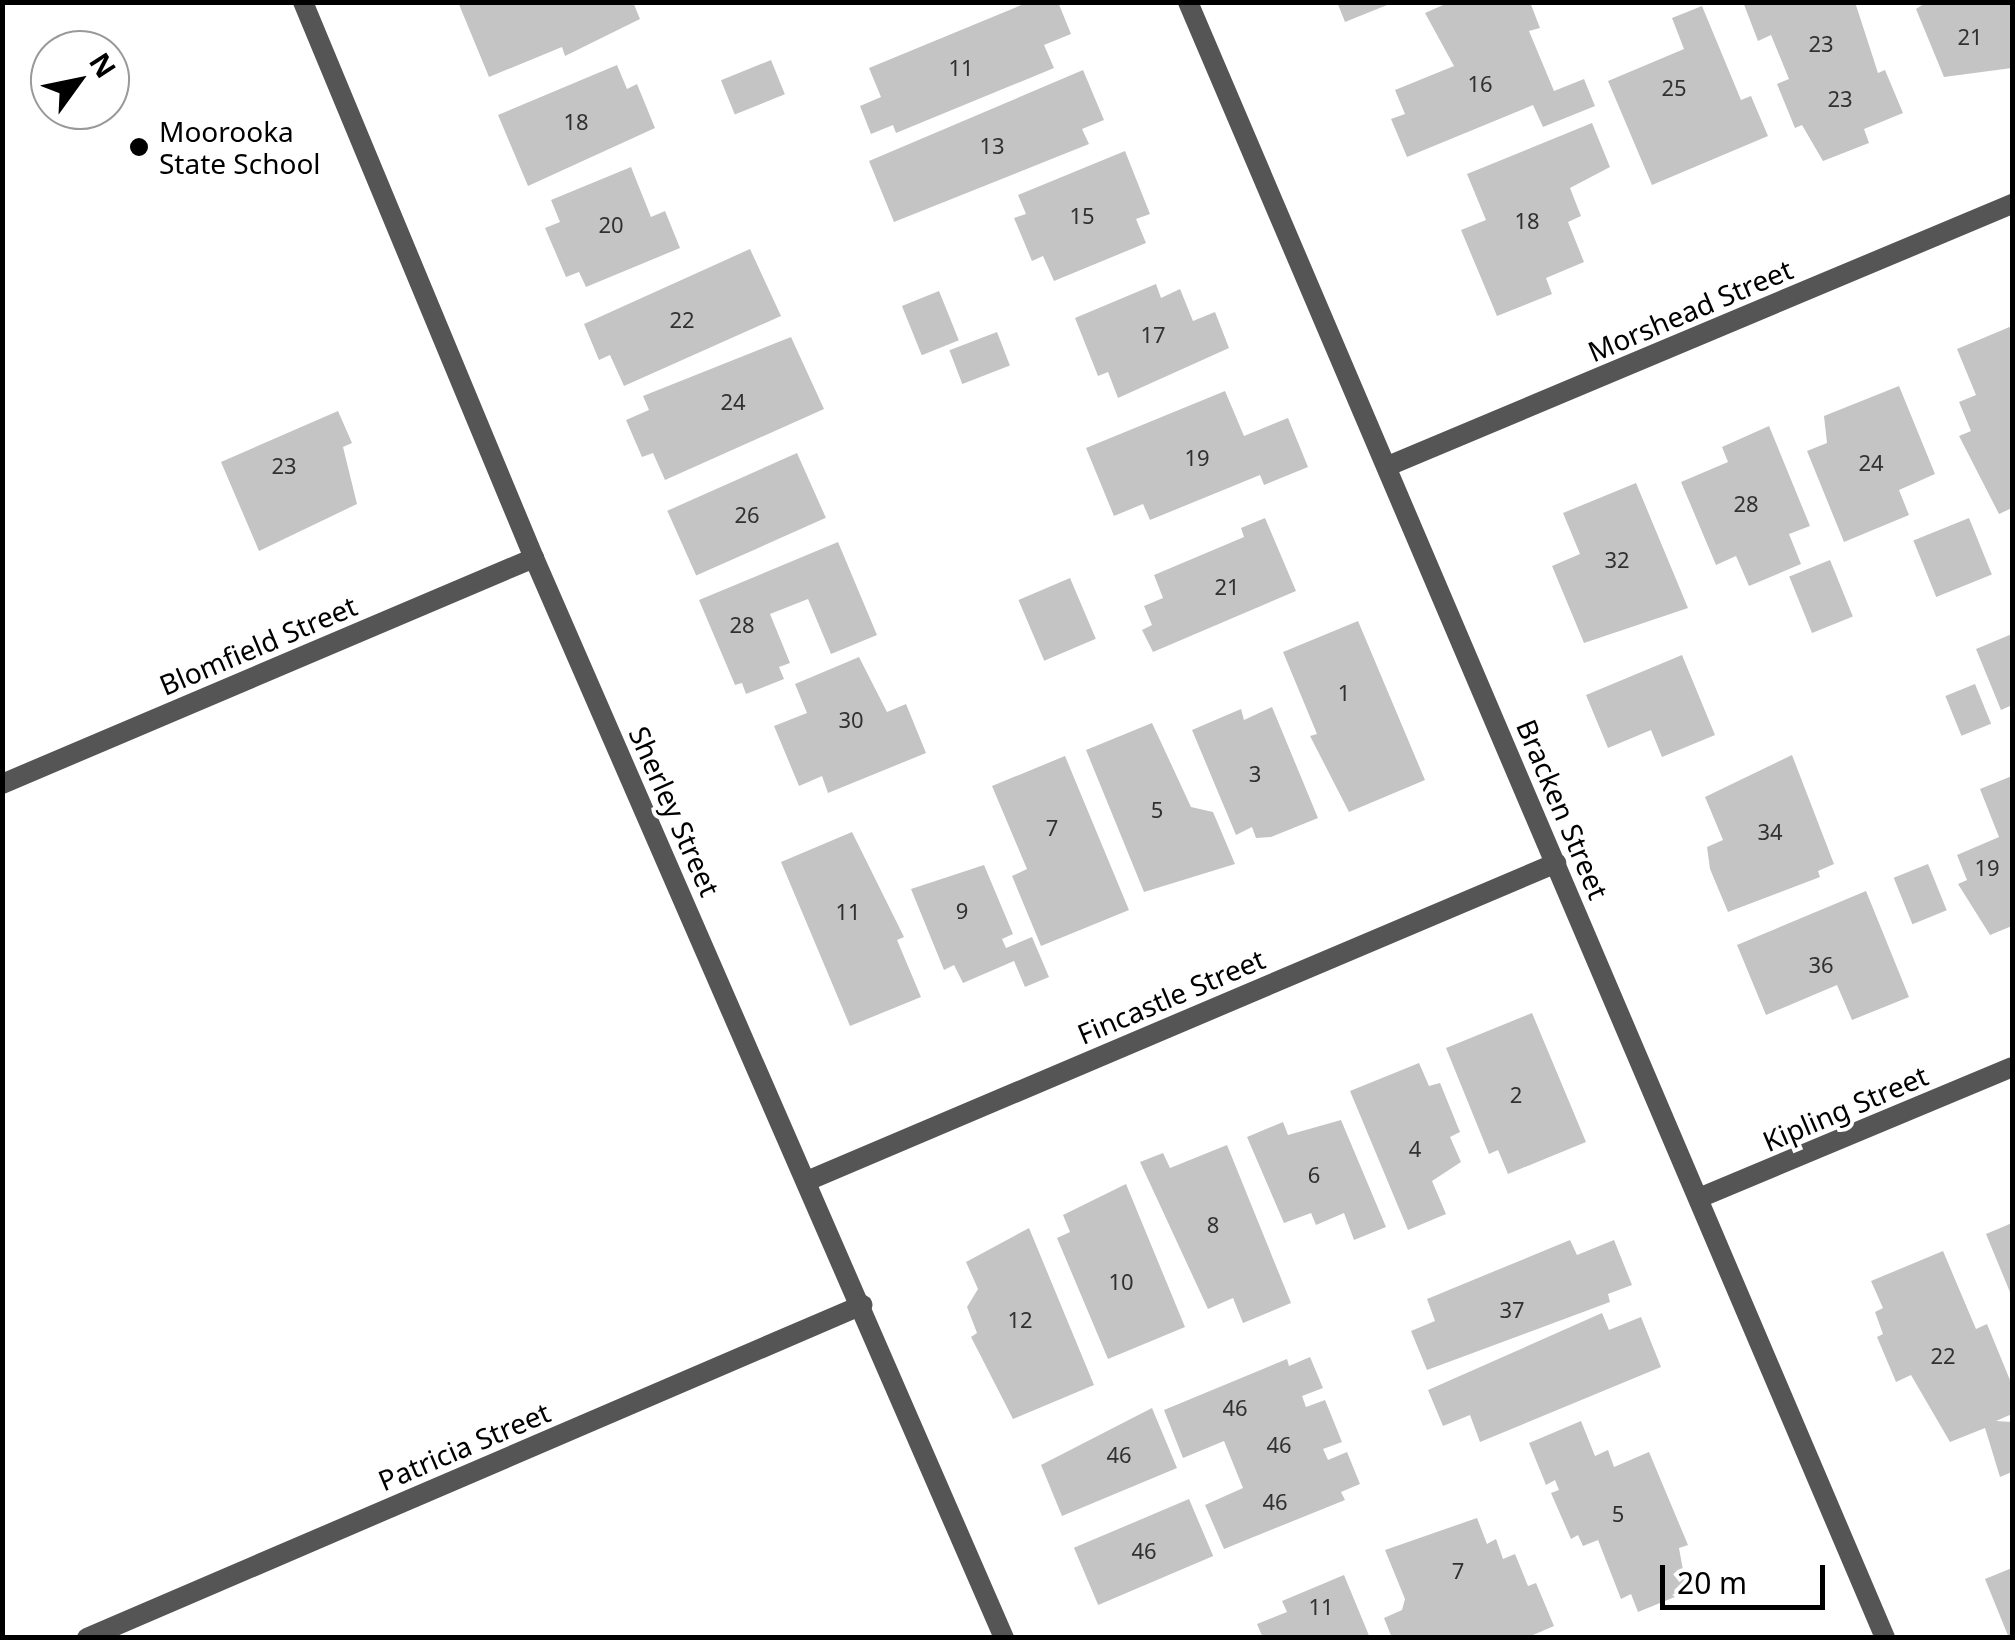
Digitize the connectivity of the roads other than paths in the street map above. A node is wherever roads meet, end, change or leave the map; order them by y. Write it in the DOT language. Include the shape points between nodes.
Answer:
graph roads {
  1 [pos="303,2"];
  2 [pos="1188,2"];
  3 [pos="2012,204"];
  4 [pos="1388,466"];
  5 [pos="534,558"];
  6 [pos="2,784"];
  7 [pos="1556,863"];
  8 [pos="2012,1067"];
  9 [pos="807,1181"];
  10 [pos="1698,1198"];
  11 [pos="862,1305"];
  12 [pos="87,1638"];
  13 [pos="1004,1638"];
  14 [pos="1884,1638"];
  1 -- 5 [label="street, Sherley Street"];
  2 -- 4 [label="street, Bracken Street"];
  3 -- 4 [label="street, Morshead Street"];
  4 -- 7 [label="street, Bracken Street"];
  5 -- 6 [label="street, Blomfield Street"];
  5 -- 9 [label="street, Sherley Street"];
  7 -- 9 [label="street, Fincastle Street"];
  7 -- 10 [label="street, Bracken Street"];
  8 -- 10 [label="street, Kipling Street"];
  9 -- 11 [label="street, Sherley Street"];
  10 -- 14 [label="street, Bracken Street"];
  11 -- 12 [label="street, Patricia Street"];
  11 -- 13 [label="street, Sherley Street"];
}
